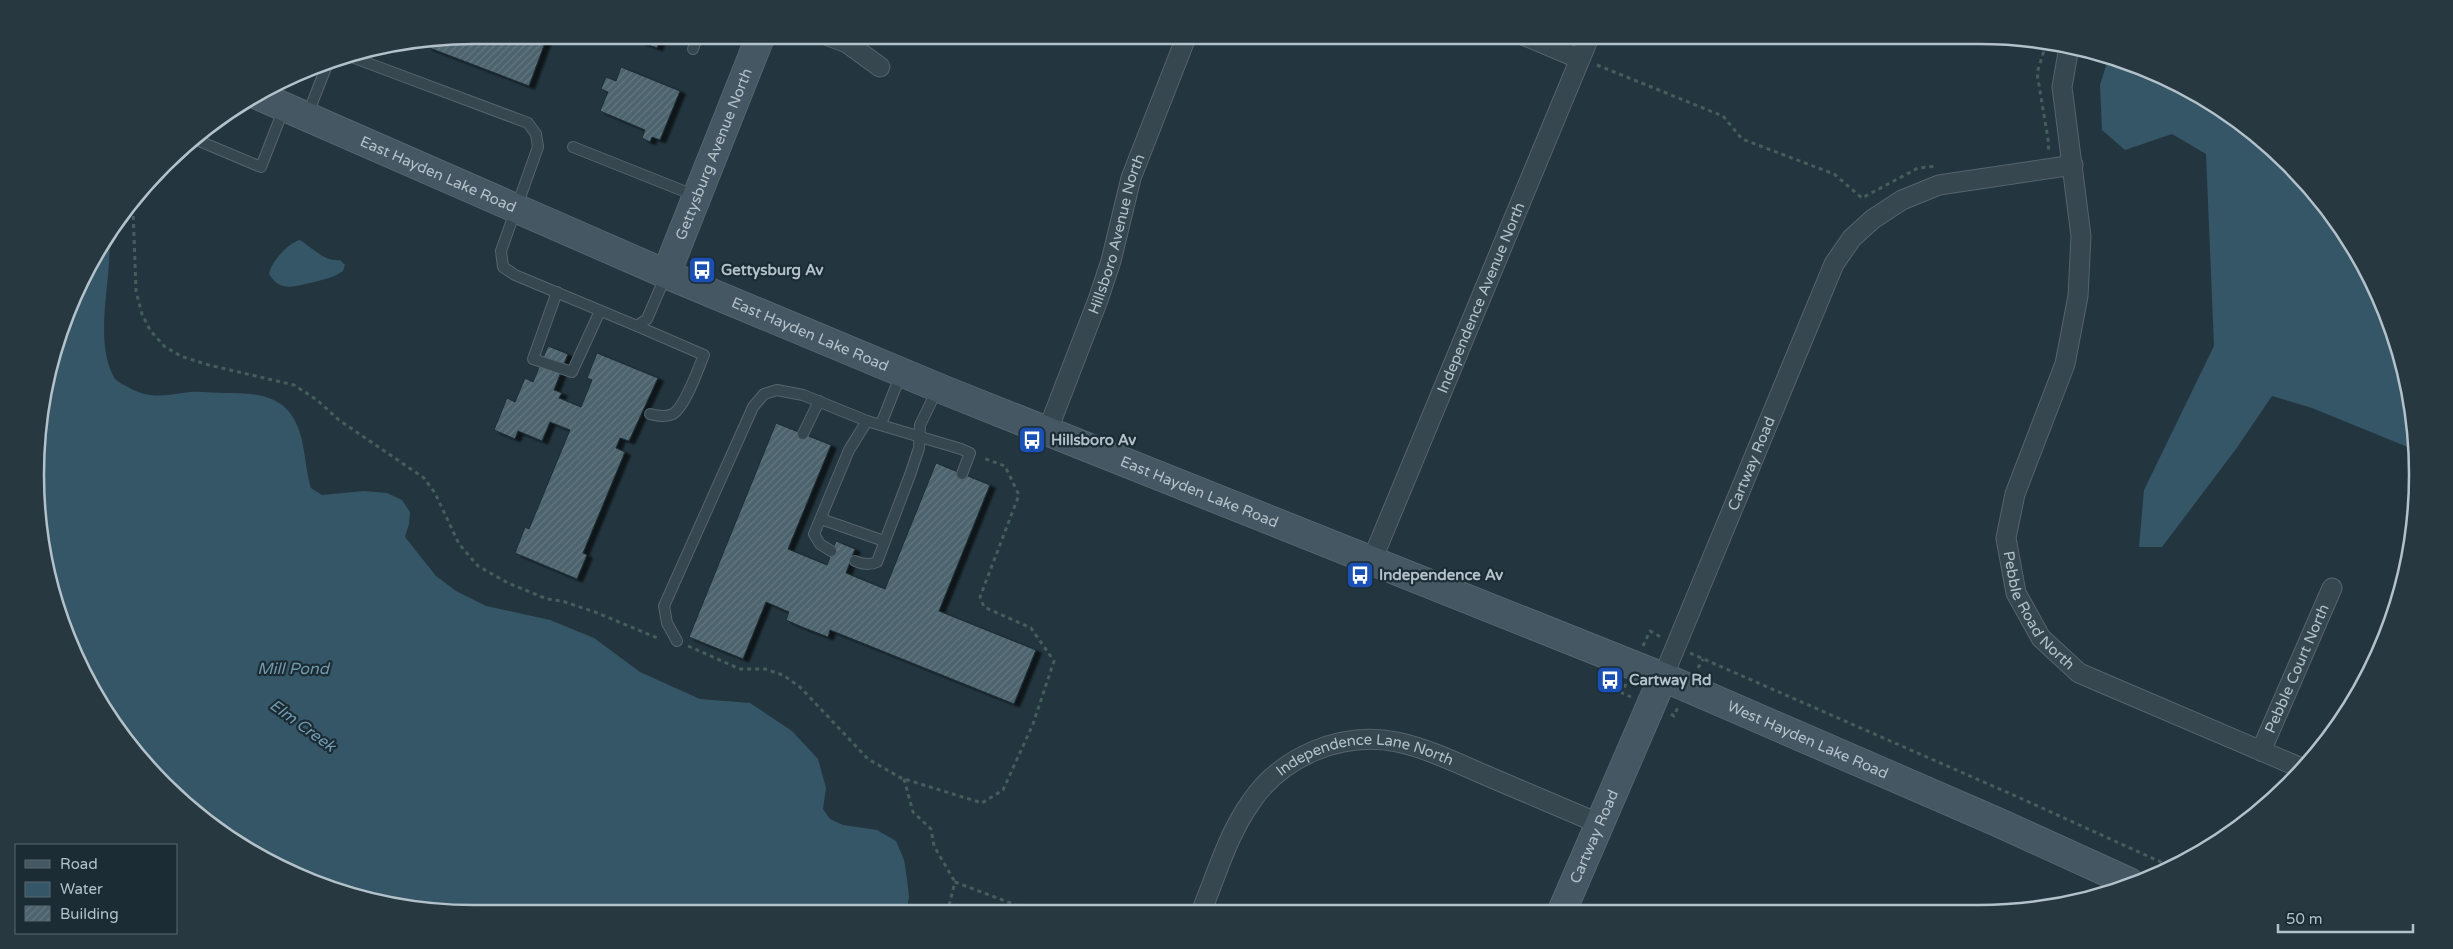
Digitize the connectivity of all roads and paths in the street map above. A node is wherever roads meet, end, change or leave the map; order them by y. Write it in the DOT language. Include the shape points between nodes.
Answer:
graph roads {
  1 [pos="695,44"];
  2 [pos="757,44"];
  3 [pos="848,44"];
  4 [pos="1183,44"];
  5 [pos="1545,44"];
  6 [pos="1586,44"];
  7 [pos="693,49"];
  8 [pos="2045,49"];
  9 [pos="2068,53"];
  10 [pos="1580,58"];
  11 [pos="358,60"];
  12 [pos="880,67"];
  13 [pos="321,73"];
  14 [pos="264,98"];
  15 [pos="296,112"];
  16 [pos="201,142"];
  17 [pos="572,147"];
  18 [pos="1947,164"];
  19 [pos="2073,165"];
  20 [pos="2054,168"];
  21 [pos="696,196"];
  22 [pos="517,209"];
  23 [pos="133,212"];
  24 [pos="666,274"];
  25 [pos="556,292"];
  26 [pos="600,311"];
  27 [pos="637,326"];
  28 [pos="902,373"];
  29 [pos="939,388"];
  30 [pos="819,402"];
  31 [pos="650,414"];
  32 [pos="867,421"];
  33 [pos="880,424"];
  34 [pos="1047,432"];
  35 [pos="803,434"];
  36 [pos="918,436"];
  37 [pos="970,453"];
  38 [pos="962,474"];
  39 [pos="821,519"];
  40 [pos="884,541"];
  41 [pos="831,551"];
  42 [pos="1372,560"];
  43 [pos="854,561"];
  44 [pos="2332,588"];
  45 [pos="677,641"];
  46 [pos="1703,659"];
  47 [pos="1663,677"];
  48 [pos="2261,751"];
  49 [pos="2296,766"];
  50 [pos="904,779"];
  51 [pos="1600,824"];
  52 [pos="2164,863"];
  53 [pos="2124,879"];
  54 [pos="955,882"];
  55 [pos="949,905"];
  56 [pos="1016,905"];
  57 [pos="1204,905"];
  58 [pos="1565,905"];
  1 -- 7 [label="lane"];
  2 -- 21 [label="main road, Gettysburg Avenue North"];
  3 -- 12 [label="street"];
  4 -- 34 [label="street, Hillsboro Avenue North" via="1131,178 1111,261"];
  5 -- 10 [label="street"];
  6 -- 10 [label="street, Independence Avenue North"];
  8 -- 20 [label="path" via="2037,73 2049,145 2046,149 2052,152"];
  9 -- 19 [label="street, Pebble Road North" via="2062,86"];
  10 -- 18 [label="path" via="1723,116 1742,139 1834,174 1862,198 1918,168"];
  10 -- 42 [label="street, Independence Avenue North"];
  11 -- 22 [label="lane" via="528,123 536,134 538,148"];
  13 -- 15 [label="lane"];
  14 -- 15 [label="main road, East Hayden Lake Road"];
  15 -- 16 [label="lane" via="261,166"];
  15 -- 22 [label="main road, East Hayden Lake Road"];
  17 -- 21 [label="lane"];
  19 -- 20 [label="street, Cartway Road"];
  19 -- 48 [label="street, Pebble Road North" via="2081,236 2078,296 2065,364 2011,511 2006,538 2016,593 2041,638 2079,673"];
  20 -- 47 [label="street, Cartway Road" via="1939,184 1902,200 1852,238 1834,264"];
  21 -- 24 [label="main road, Gettysburg Avenue North"];
  22 -- 24 [label="main road, East Hayden Lake Road"];
  22 -- 25 [label="lane" via="501,251 503,266 515,275"];
  23 -- 45 [label="path" via="136,291 150,330 166,347 209,365 294,385 317,400 339,420 424,478 460,544 478,566 508,583 548,599 595,612 666,642"];
  24 -- 27 [label="lane" via="647,320"];
  24 -- 28 [label="main road, East Hayden Lake Road"];
  25 -- 26 [label="lane"];
  25 -- 26 [label="lane" via="533,359 572,372"];
  26 -- 27 [label="lane"];
  27 -- 31 [label="lane" via="704,355 681,406 673,414"];
  28 -- 29 [label="main road, East Hayden Lake Road"];
  28 -- 33 [label="lane"];
  29 -- 34 [label="main road, East Hayden Lake Road"];
  29 -- 36 [label="lane" via="920,425"];
  30 -- 32 [label="lane"];
  30 -- 35 [label="lane"];
  30 -- 45 [label="lane" via="777,390 764,394 753,407 664,606 667,623"];
  32 -- 33 [label="lane"];
  32 -- 39 [label="lane" via="849,450"];
  33 -- 36 [label="lane"];
  34 -- 42 [label="main road, East Hayden Lake Road"];
  36 -- 37 [label="lane"];
  36 -- 40 [label="lane" via="919,448"];
  37 -- 38 [label="lane"];
  37 -- 50 [label="path" via="1005,466 1019,495 980,596 984,607 1031,628 1054,661 1033,724 1003,790 982,803"];
  39 -- 40 [label="lane"];
  39 -- 41 [label="lane" via="814,534 820,544"];
  40 -- 43 [label="lane" via="876,562 862,564"];
  42 -- 47 [label="main road, West Hayden Lake Road"];
  44 -- 48 [label="street, Pebble Court North"];
  45 -- 50 [label="path" via="740,669 765,668 783,676 800,687 868,759"];
  46 -- 52 [label="path"];
  47 -- 51 [label="main road, Cartway Road"];
  47 -- 53 [label="main road, West Hayden Lake Road"];
  48 -- 49 [label="street, Pebble Road North"];
  50 -- 54 [label="path" via="913,812 931,829 934,846"];
  51 -- 57 [label="street, Independence Lane North" via="1427,750 1396,742 1363,739 1329,745 1299,758 1272,776 1250,802"];
  51 -- 58 [label="main road, Cartway Road"];
  54 -- 55 [label="path"];
  54 -- 56 [label="path"];
}
